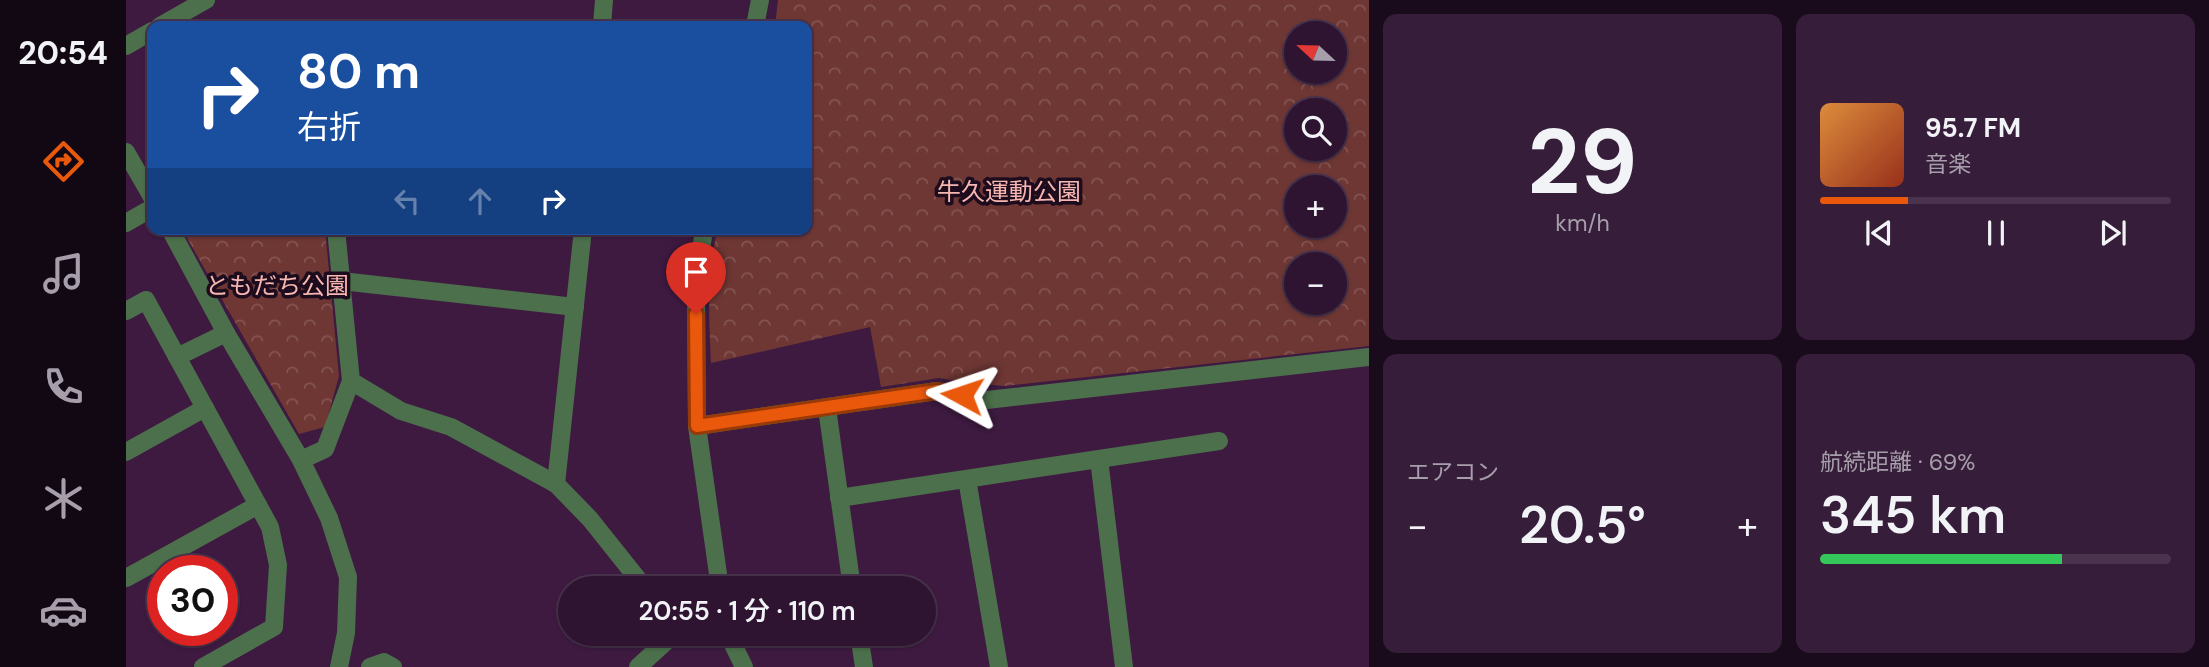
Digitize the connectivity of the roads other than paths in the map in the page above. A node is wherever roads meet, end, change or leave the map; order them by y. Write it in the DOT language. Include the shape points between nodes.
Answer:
graph roads {
  1 [pos="206,0"];
  2 [pos="604,0"];
  3 [pos="760,0"];
  4 [pos="169,21"];
  5 [pos="602,21"];
  6 [pos="756,21"];
  7 [pos="147,34"];
  8 [pos="126,46"];
  9 [pos="126,152"];
  10 [pos="147,188"];
  11 [pos="147,211"];
  12 [pos="126,223"];
  13 [pos="173,235"];
  14 [pos="337,235"];
  15 [pos="582,235"];
  16 [pos="703,235"];
  17 [pos="341,281"];
  18 [pos="575,307"];
  19 [pos="126,312"];
  20 [pos="226,333"];
  21 [pos="177,357"];
  22 [pos="1369,357"];
  23 [pos="351,381"];
  24 [pos="205,408"];
  25 [pos="827,408"];
  26 [pos="697,426"];
  27 [pos="1219,441"];
  28 [pos="126,452"];
  29 [pos="1100,459"];
  30 [pos="301,460"];
  31 [pos="967,479"];
  32 [pos="556,484"];
  33 [pos="839,498"];
  34 [pos="258,505"];
  35 [pos="635,576"];
  36 [pos="718,576"];
  37 [pos="850,576"];
  38 [pos="126,578"];
  39 [pos="661,646"];
  40 [pos="730,646"];
  41 [pos="861,646"];
  42 [pos="203,667"];
  43 [pos="339,667"];
  44 [pos="370,667"];
  45 [pos="393,667"];
  46 [pos="638,667"];
  47 [pos="744,667"];
  48 [pos="864,667"];
  49 [pos="999,667"];
  50 [pos="1124,667"];
  1 -- 4 [label="street"];
  2 -- 5 [label="street"];
  3 -- 6 [label="street"];
  7 -- 8 [label="street"];
  9 -- 10 [label="street"];
  11 -- 12 [label="street"];
  13 -- 20 [label="street"];
  14 -- 17 [label="street"];
  15 -- 18 [label="street"];
  16 -- 26 [label="street" via="696,286"];
  17 -- 18 [label="street"];
  17 -- 23 [label="street"];
  18 -- 32 [label="street"];
  19 -- 21 [label="street" via="146,300"];
  20 -- 21 [label="street"];
  20 -- 30 [label="street"];
  21 -- 24 [label="street"];
  22 -- 25 [label="street" via="988,400 937,391"];
  23 -- 30 [label="street" via="324,449"];
  23 -- 32 [label="street" via="401,411 452,426"];
  24 -- 28 [label="street"];
  24 -- 34 [label="street"];
  25 -- 26 [label="street"];
  25 -- 33 [label="street"];
  26 -- 36 [label="street"];
  27 -- 29 [label="street"];
  29 -- 31 [label="street"];
  29 -- 50 [label="street"];
  30 -- 43 [label="street" via="329,518 348,576 346,633"];
  31 -- 33 [label="street"];
  31 -- 49 [label="street"];
  32 -- 35 [label="street"];
  33 -- 37 [label="street"];
  34 -- 38 [label="street"];
  34 -- 42 [label="street" via="270,527 278,565 274,627"];
  39 -- 46 [label="street"];
  40 -- 47 [label="street"];
  41 -- 48 [label="street"];
  44 -- 45 [label="street" via="384,662"];
}
